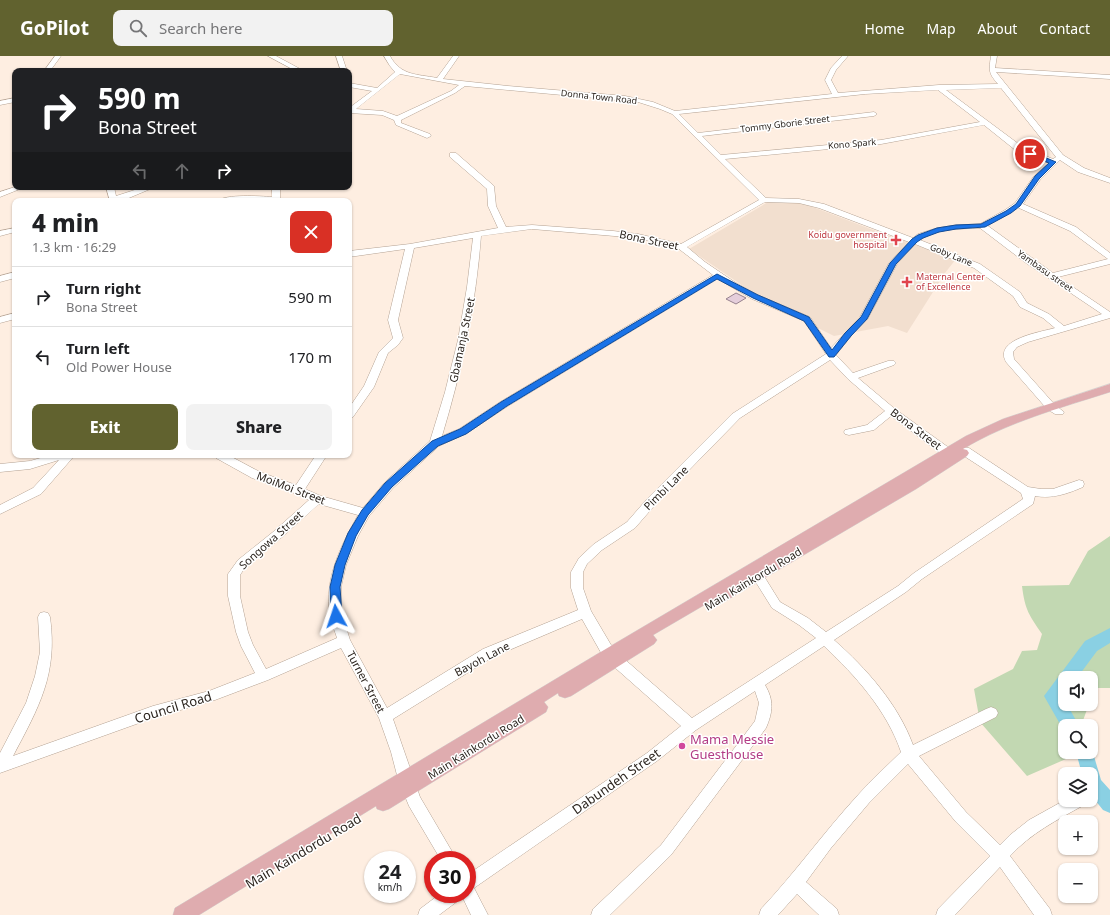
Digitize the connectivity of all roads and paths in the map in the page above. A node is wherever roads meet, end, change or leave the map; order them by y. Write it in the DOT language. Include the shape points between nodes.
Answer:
graph roads {
  1 [pos="58,56"];
  2 [pos="271,56"];
  3 [pos="338,56"];
  4 [pos="387,56"];
  5 [pos="456,56"];
  6 [pos="845,56"];
  7 [pos="994,56"];
  8 [pos="49,68"];
  9 [pos="295,68"];
  10 [pos="343,68"];
  11 [pos="992,70"];
  12 [pos="399,72"];
  13 [pos="1110,77"];
  14 [pos="440,80"];
  15 [pos="466,82"];
  16 [pos="352,86"];
  17 [pos="1003,86"];
  18 [pos="939,87"];
  19 [pos="378,90"];
  20 [pos="837,96"];
  21 [pos="12,101"];
  22 [pos="0,103"];
  23 [pos="352,109"];
  24 [pos="352,111"];
  25 [pos="674,113"];
  26 [pos="874,114"];
  27 [pos="397,119"];
  28 [pos="984,124"];
  29 [pos="696,135"];
  30 [pos="427,136"];
  31 [pos="453,156"];
  32 [pos="719,157"];
  33 [pos="1060,157"];
  34 [pos="1053,162"];
  35 [pos="1110,181"];
  36 [pos="12,190"];
  37 [pos="142,190"];
  38 [pos="1,194"];
  39 [pos="121,198"];
  40 [pos="764,200"];
  41 [pos="1018,205"];
  42 [pos="982,226"];
  43 [pos="503,230"];
  44 [pos="12,231"];
  45 [pos="0,234"];
  46 [pos="477,234"];
  47 [pos="914,241"];
  48 [pos="410,246"];
  49 [pos="682,247"];
  50 [pos="352,254"];
  51 [pos="1110,257"];
  52 [pos="1110,261"];
  53 [pos="717,276"];
  54 [pos="1051,276"];
  55 [pos="12,277"];
  56 [pos="0,279"];
  57 [pos="1109,315"];
  58 [pos="12,317"];
  59 [pos="0,320"];
  60 [pos="1062,329"];
  61 [pos="831,355"];
  62 [pos="891,363"];
  63 [pos="851,377"];
  64 [pos="1109,391"];
  65 [pos="1055,410"];
  66 [pos="352,411"];
  67 [pos="891,411"];
  68 [pos="849,432"];
  69 [pos="435,444"];
  70 [pos="956,454"];
  71 [pos="46,458"];
  72 [pos="67,458"];
  73 [pos="233,458"];
  74 [pos="320,458"];
  75 [pos="0,468"];
  76 [pos="45,483"];
  77 [pos="1079,484"];
  78 [pos="298,490"];
  79 [pos="1025,490"];
  80 [pos="317,499"];
  81 [pos="0,510"];
  82 [pos="365,513"];
  83 [pos="809,540"];
  84 [pos="752,574"];
  85 [pos="585,612"];
  86 [pos="44,617"];
  87 [pos="824,639"];
  88 [pos="344,641"];
  89 [pos="613,657"];
  90 [pos="263,676"];
  91 [pos="758,683"];
  92 [pos="991,713"];
  93 [pos="384,717"];
  94 [pos="691,726"];
  95 [pos="909,754"];
  96 [pos="0,767"];
  97 [pos="406,784"];
  98 [pos="1066,807"];
  99 [pos="444,851"];
  100 [pos="1000,855"];
  101 [pos="476,878"];
  102 [pos="796,883"];
  103 [pos="441,903"];
  104 [pos="474,903"];
  105 [pos="182,915"];
  106 [pos="198,915"];
  107 [pos="426,915"];
  108 [pos="480,915"];
  109 [pos="599,915"];
  110 [pos="767,915"];
  111 [pos="831,915"];
  112 [pos="944,915"];
  113 [pos="1044,915"];
  1 -- 8 [label="street"];
  2 -- 9 [label="street"];
  3 -- 10 [label="street"];
  4 -- 12 [label="street"];
  5 -- 14 [label="street"];
  6 -- 20 [label="street" via="833,69 828,80"];
  7 -- 11 [label="street"];
  11 -- 13 [label="street"];
  11 -- 17 [label="street"];
  12 -- 14 [label="street, Donna Town Road"];
  12 -- 19 [label="street"];
  14 -- 15 [label="street, Donna Town Road"];
  15 -- 25 [label="street, Donna Town Road" via="631,99"];
  15 -- 27 [label="street" via="453,92"];
  16 -- 19 [label="street"];
  17 -- 18 [label="street"];
  17 -- 33 [label="street"];
  18 -- 20 [label="street"];
  18 -- 28 [label="street"];
  19 -- 23 [label="street"];
  20 -- 25 [label="street"];
  21 -- 22 [label="street"];
  24 -- 27 [label="street" via="382,113"];
  25 -- 29 [label="street, Donna Town Road"];
  26 -- 29 [label="street, Tommy Gborie Street"];
  27 -- 30 [label="street" via="398,124"];
  28 -- 32 [label="street, Kono Spark" via="881,142"];
  28 -- 34 [label="street" via="1017,147"];
  29 -- 32 [label="street, Donna Town Road"];
  31 -- 43 [label="street" via="491,188 492,206"];
  32 -- 40 [label="street, Donna Town Road"];
  33 -- 34 [label="street"];
  33 -- 35 [label="street" via="1080,170"];
  34 -- 41 [label="street" via="1037,178"];
  36 -- 38 [label="street"];
  37 -- 39 [label="street"];
  40 -- 47 [label="street, Goby Lane" via="807,202"];
  40 -- 49 [label="street"];
  41 -- 42 [label="street"];
  41 -- 51 [label="street" via="1073,229"];
  42 -- 47 [label="street, Pimbi Lane" via="937,230"];
  42 -- 54 [label="street, Yambasu street"];
  43 -- 46 [label="street, Bona Street"];
  43 -- 49 [label="street, Bona Street" via="532,227 613,233 638,236"];
  44 -- 45 [label="street"];
  46 -- 48 [label="street, Bona Street"];
  46 -- 69 [label="street, Gbamanja Street" via="475,272 462,345"];
  47 -- 60 [label="street, Goby Lane" via="977,266 1017,294 1023,304 1046,316"];
  47 -- 61 [label="street, Pimbi Lane" via="893,263 864,318"];
  48 -- 50 [label="street, Bona Street"];
  48 -- 66 [label="street" via="393,320 397,341 384,352 369,387"];
  49 -- 53 [label="street, Bona Street"];
  52 -- 54 [label="street"];
  53 -- 61 [label="street, Bona Street" via="755,297 807,319"];
  53 -- 69 [label="street, Turner Street" via="504,404 463,432"];
  54 -- 57 [label="street, Yambasu street"];
  55 -- 56 [label="street"];
  57 -- 60 [label="street"];
  58 -- 59 [label="street"];
  60 -- 65 [label="street" via="1014,344 1007,353 1009,360"];
  61 -- 63 [label="street, Bona Street"];
  61 -- 85 [label="street, Pimbi Lane" via="736,416 631,525 598,547 583,561 578,572 578,588"];
  62 -- 63 [label="street"];
  63 -- 67 [label="street, Bona Street"];
  64 -- 65 [label="main road, Main Kainkordu Road"];
  65 -- 70 [label="main road, Main Kainkordu Road"];
  67 -- 68 [label="street" via="870,428"];
  67 -- 70 [label="street, Bona Street"];
  69 -- 82 [label="street, Turner Street" via="389,485"];
  70 -- 79 [label="street, Bona Street"];
  70 -- 83 [label="main road, Main Kainkordu Road"];
  70 -- 83 [label="main road, Main Kainkordu Road" via="930,463"];
  71 -- 75 [label="street" via="30,465"];
  71 -- 76 [label="street"];
  72 -- 76 [label="street"];
  73 -- 78 [label="street, MoiMoi Street" via="256,475"];
  74 -- 78 [label="street"];
  76 -- 81 [label="street" via="28,497"];
  77 -- 79 [label="street, Bona Street" via="1052,494 1041,495"];
  78 -- 80 [label="street, MoiMoi Street"];
  79 -- 87 [label="street, Dabundeh Street" via="1029,501 902,589"];
  80 -- 82 [label="street, MoiMoi Street"];
  80 -- 90 [label="street, Songowa Street" via="242,563 234,574 234,596 242,632"];
  82 -- 88 [label="street, Turner Street" via="340,565 335,587 336,616"];
  83 -- 84 [label="main road, Main Kainkordu Road"];
  84 -- 87 [label="street" via="775,605 802,621"];
  84 -- 89 [label="main road, Main Kainkordu Road"];
  85 -- 89 [label="street, Pimbi Lane" via="596,634"];
  85 -- 93 [label="street, Bayoh Lane" via="488,654"];
  86 -- 96 [label="street" via="46,647 42,677"];
  87 -- 91 [label="street, Dabundeh Street"];
  87 -- 95 [label="street" via="862,676 896,723"];
  88 -- 90 [label="street, Council Road"];
  88 -- 93 [label="street, Turner Street"];
  89 -- 94 [label="street, Pimbi Lane"];
  89 -- 97 [label="main road, Main Kainkordu Road"];
  90 -- 96 [label="street, Council Road" via="152,712"];
  91 -- 94 [label="street, Dabundeh Street"];
  91 -- 109 [label="street" via="767,702 761,724 666,850"];
  92 -- 95 [label="street"];
  93 -- 97 [label="street, Turner Street"];
  94 -- 101 [label="street, Dabundeh Street" via="652,757"];
  95 -- 100 [label="street" via="961,817"];
  95 -- 102 [label="street" via="864,798"];
  97 -- 99 [label="street, Turner Street"];
  97 -- 105 [label="main road"];
  97 -- 106 [label="main road, Main Kaindordu Road"];
  98 -- 100 [label="street" via="1034,825"];
  100 -- 112 [label="street"];
  100 -- 113 [label="street"];
  102 -- 110 [label="street"];
  102 -- 111 [label="street"];
  103 -- 107 [label="street"];
  104 -- 108 [label="street"];
}
